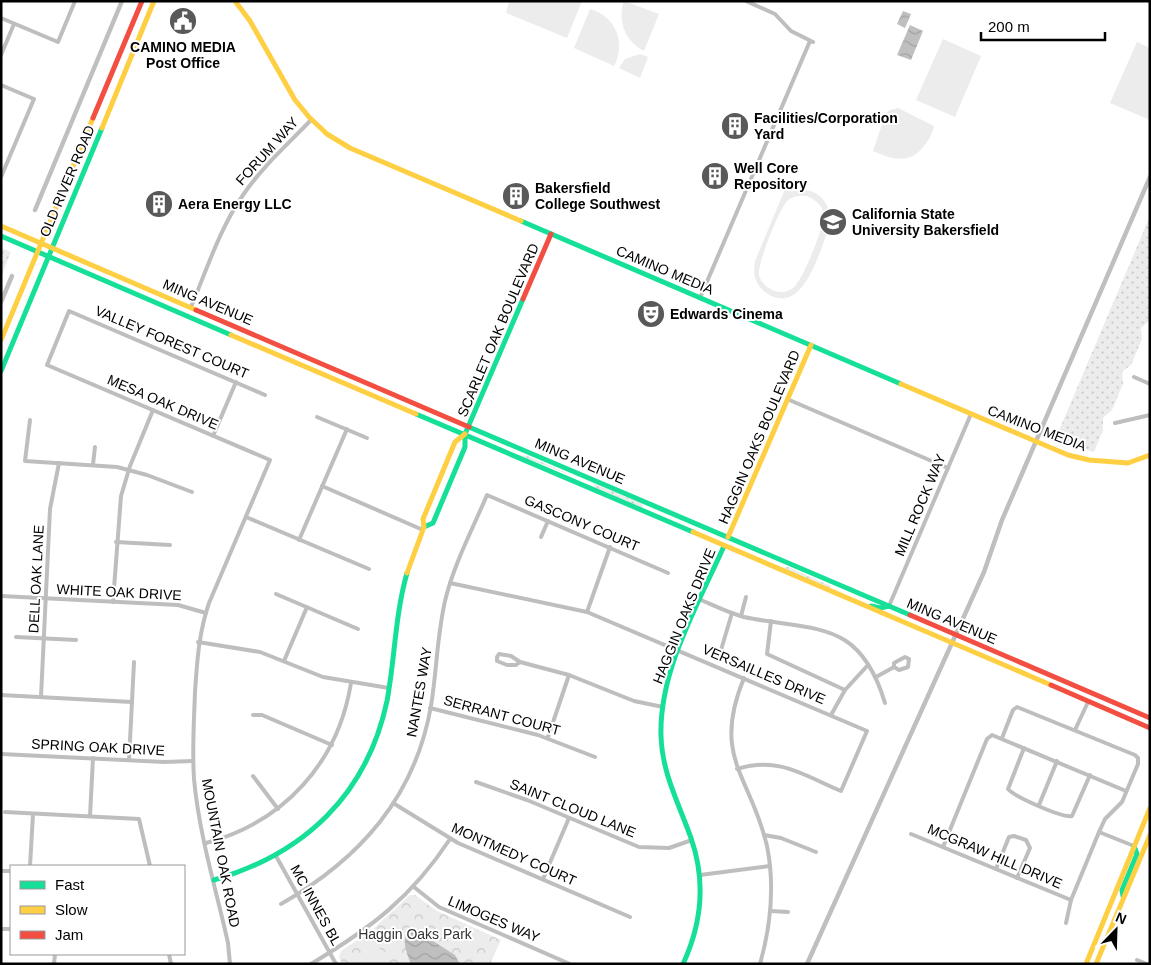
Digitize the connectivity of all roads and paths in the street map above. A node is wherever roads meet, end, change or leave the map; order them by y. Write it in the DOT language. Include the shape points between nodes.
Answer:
graph roads {
  1 [pos="75,1"];
  2 [pos="142,1"];
  3 [pos="154,1"];
  4 [pos="235,1"];
  5 [pos="746,1"];
  6 [pos="1,18"];
  7 [pos="14,24"];
  8 [pos="1,55"];
  9 [pos="1,85"];
  10 [pos="311,120"];
  11 [pos="1,177"];
  12 [pos="1,226"];
  13 [pos="551,234"];
  14 [pos="1,236"];
  15 [pos="40,243"];
  16 [pos="51,247"];
  17 [pos="37,251"];
  18 [pos="48,256"];
  19 [pos="700,298"];
  20 [pos="191,307"];
  21 [pos="70,311"];
  22 [pos="1,340"];
  23 [pos="811,345"];
  24 [pos="1,371"];
  25 [pos="1134,377"];
  26 [pos="236,382"];
  27 [pos="1150,384"];
  28 [pos="265,395"];
  29 [pos="787,400"];
  30 [pos="154,410"];
  31 [pos="971,414"];
  32 [pos="1150,415"];
  33 [pos="317,417"];
  34 [pos="30,420"];
  35 [pos="1115,423"];
  36 [pos="469,426"];
  37 [pos="346,430"];
  38 [pos="465,434"];
  39 [pos="213,436"];
  40 [pos="367,438"];
  41 [pos="95,447"];
  42 [pos="1150,456"];
  43 [pos="270,460"];
  44 [pos="59,463"];
  45 [pos="94,464"];
  46 [pos="948,468"];
  47 [pos="128,469"];
  48 [pos="322,486"];
  49 [pos="192,492"];
  50 [pos="487,495"];
  51 [pos="246,517"];
  52 [pos="548,521"];
  53 [pos="423,529"];
  54 [pos="541,537"];
  55 [pos="728,537"];
  56 [pos="299,540"];
  57 [pos="116,542"];
  58 [pos="170,545"];
  59 [pos="724,546"];
  60 [pos="610,547"];
  61 [pos="369,569"];
  62 [pos="668,572"];
  63 [pos="450,583"];
  64 [pos="276,594"];
  65 [pos="1,596"];
  66 [pos="746,597"];
  67 [pos="46,599"];
  68 [pos="701,600"];
  69 [pos="851,600"];
  70 [pos="114,602"];
  71 [pos="889,606"];
  72 [pos="307,608"];
  73 [pos="206,612"];
  74 [pos="587,612"];
  75 [pos="732,613"];
  76 [pos="741,616"];
  77 [pos="771,621"];
  78 [pos="358,629"];
  79 [pos="16,637"];
  80 [pos="44,638"];
  81 [pos="76,640"];
  82 [pos="198,642"];
  83 [pos="680,650"];
  84 [pos="721,650"];
  85 [pos="284,661"];
  86 [pos="134,662"];
  87 [pos="520,662"];
  88 [pos="868,665"];
  89 [pos="894,667"];
  90 [pos="569,675"];
  91 [pos="876,677"];
  92 [pos="744,678"];
  93 [pos="351,683"];
  94 [pos="389,688"];
  95 [pos="845,690"];
  96 [pos="1,695"];
  97 [pos="41,697"];
  98 [pos="132,702"];
  99 [pos="885,702"];
  100 [pos="1088,702"];
  101 [pos="663,707"];
  102 [pos="430,708"];
  103 [pos="253,715"];
  104 [pos="831,715"];
  105 [pos="1150,718"];
  106 [pos="1150,728"];
  107 [pos="1075,730"];
  108 [pos="548,737"];
  109 [pos="1002,738"];
  110 [pos="332,745"];
  111 [pos="1024,748"];
  112 [pos="1,754"];
  113 [pos="595,757"];
  114 [pos="93,758"];
  115 [pos="129,760"];
  116 [pos="193,760"];
  117 [pos="1057,761"];
  118 [pos="737,769"];
  119 [pos="1090,775"];
  120 [pos="253,776"];
  121 [pos="476,782"];
  122 [pos="1126,791"];
  123 [pos="393,803"];
  124 [pos="1038,805"];
  125 [pos="1150,808"];
  126 [pos="278,809"];
  127 [pos="5,812"];
  128 [pos="32,814"];
  129 [pos="90,816"];
  130 [pos="569,818"];
  131 [pos="1099,832"];
  132 [pos="911,834"];
  133 [pos="764,835"];
  134 [pos="1150,835"];
  135 [pos="450,839"];
  136 [pos="692,840"];
  137 [pos="206,843"];
  138 [pos="1134,846"];
  139 [pos="943,847"];
  140 [pos="816,852"];
  141 [pos="276,856"];
  142 [pos="30,865"];
  143 [pos="150,865"];
  144 [pos="770,866"];
  145 [pos="996,869"];
  146 [pos="2,871"];
  147 [pos="10,871"];
  148 [pos="700,875"];
  149 [pos="1017,878"];
  150 [pos="214,880"];
  151 [pos="543,880"];
  152 [pos="414,887"];
  153 [pos="297,895"];
  154 [pos="1123,899"];
  155 [pos="1071,900"];
  156 [pos="281,904"];
  157 [pos="771,911"];
  158 [pos="788,912"];
  159 [pos="630,917"];
  160 [pos="1066,923"];
  161 [pos="330,952"];
  162 [pos="1137,960"];
  163 [pos="230,964"];
  164 [pos="311,964"];
  165 [pos="336,964"];
  166 [pos="570,964"];
  167 [pos="683,964"];
  168 [pos="760,964"];
  169 [pos="1086,964"];
  170 [pos="1096,964"];
  171 [pos="1147,964"];
  1 -- 7 [label="street" via="58,42"];
  2 -- 15 [label="main road, OLD RIVER ROAD"];
  3 -- 16 [label="main road, OLD RIVER ROAD"];
  4 -- 10 [label="main road, CAMINO MEDIA" via="254,27 288,93"];
  5 -- 19 [label="street" via="775,14 791,31 811,41"];
  6 -- 7 [label="street"];
  7 -- 8 [label="street"];
  9 -- 11 [label="street" via="34,99"];
  10 -- 13 [label="main road, CAMINO MEDIA" via="350,148"];
  10 -- 20 [label="street, FORUM WAY" via="243,195 225,227"];
  12 -- 15 [label="main road, MING AVENUE"];
  13 -- 19 [label="main road, CAMINO MEDIA"];
  13 -- 36 [label="main road, SCARLET OAK BOULEVARD"];
  14 -- 17 [label="main road, MING AVENUE"];
  15 -- 16 [label="main road, MING AVENUE"];
  15 -- 17 [label="main road, OLD RIVER ROAD"];
  16 -- 18 [label="main road, OLD RIVER ROAD"];
  16 -- 20 [label="main road, MING AVENUE"];
  17 -- 18 [label="main road, MING AVENUE"];
  17 -- 22 [label="main road, OLD RIVER ROAD"];
  18 -- 24 [label="main road, OLD RIVER ROAD"];
  18 -- 38 [label="main road, MING AVENUE"];
  19 -- 23 [label="main road, CAMINO MEDIA"];
  20 -- 36 [label="main road, MING AVENUE"];
  21 -- 26 [label="street, VALLEY FOREST COURT"];
  21 -- 30 [label="street, MESA OAK DRIVE" via="46,365"];
  23 -- 29 [label="main road, HAGGIN OAKS BOULEVARD"];
  23 -- 31 [label="main road, CAMINO MEDIA"];
  25 -- 27 [label="street"];
  26 -- 28 [label="street, VALLEY FOREST COURT"];
  26 -- 39 [label="street"];
  29 -- 46 [label="street"];
  29 -- 55 [label="main road, HAGGIN OAKS BOULEVARD"];
  30 -- 39 [label="street, MESA OAK DRIVE"];
  30 -- 47 [label="street"];
  31 -- 42 [label="main road, CAMINO MEDIA" via="1068,455 1128,463"];
  31 -- 46 [label="street, MILL ROCK WAY"];
  32 -- 35 [label="street"];
  33 -- 37 [label="street"];
  34 -- 44 [label="street" via="25,461"];
  36 -- 38 [label="main road, SCARLET OAK BOULEVARD"];
  36 -- 55 [label="main road, MING AVENUE"];
  37 -- 40 [label="street"];
  37 -- 48 [label="street"];
  38 -- 53 [label="main road, SCARLET OAK BOULEVARD" via="455,442 422,519"];
  38 -- 53 [label="main road, SCARLET OAK BOULEVARD" via="465,447 433,523"];
  38 -- 59 [label="main road, MING AVENUE"];
  39 -- 43 [label="street, MESA OAK DRIVE"];
  41 -- 45 [label="street"];
  43 -- 51 [label="street, MOUNTAIN OAK ROAD"];
  44 -- 45 [label="street"];
  44 -- 67 [label="street, DELL OAK LANE" via="50,509"];
  45 -- 47 [label="street"];
  46 -- 71 [label="street, MILL ROCK WAY"];
  47 -- 49 [label="street"];
  47 -- 57 [label="street"];
  48 -- 53 [label="street"];
  48 -- 56 [label="street"];
  50 -- 52 [label="street, GASCONY COURT"];
  50 -- 63 [label="street, NANTES WAY"];
  51 -- 56 [label="street"];
  51 -- 73 [label="street, MOUNTAIN OAK ROAD"];
  52 -- 54 [label="street"];
  52 -- 60 [label="street, GASCONY COURT"];
  53 -- 94 [label="main road, SCARLET OAK BOULEVARD" via="402,590"];
  55 -- 59 [label="street, HAGGIN OAKS DRIVE"];
  55 -- 71 [label="main road, MING AVENUE"];
  56 -- 61 [label="street"];
  57 -- 58 [label="street"];
  57 -- 70 [label="street"];
  59 -- 68 [label="main road, HAGGIN OAKS DRIVE"];
  59 -- 69 [label="main road, MING AVENUE"];
  60 -- 62 [label="street, GASCONY COURT"];
  60 -- 74 [label="street"];
  63 -- 74 [label="street, VERSAILLES DRIVE"];
  63 -- 102 [label="street, NANTES WAY"];
  64 -- 72 [label="street"];
  65 -- 67 [label="street, WHITE OAK DRIVE"];
  66 -- 76 [label="street"];
  67 -- 70 [label="street, WHITE OAK DRIVE"];
  67 -- 80 [label="street, DELL OAK LANE"];
  68 -- 75 [label="street"];
  68 -- 83 [label="main road, HAGGIN OAKS DRIVE"];
  69 -- 71 [label="main road" via="880,608"];
  69 -- 100 [label="main road, MING AVENUE"];
  70 -- 73 [label="street, WHITE OAK DRIVE" via="178,605"];
  71 -- 105 [label="main road, MING AVENUE"];
  72 -- 78 [label="street"];
  72 -- 85 [label="street"];
  73 -- 82 [label="street, MOUNTAIN OAK ROAD"];
  74 -- 83 [label="street, VERSAILLES DRIVE"];
  75 -- 76 [label="street"];
  75 -- 84 [label="street"];
  76 -- 77 [label="street"];
  77 -- 88 [label="street" via="810,626 830,633 847,643"];
  77 -- 95 [label="street" via="766,654"];
  79 -- 80 [label="street"];
  80 -- 81 [label="street"];
  80 -- 97 [label="street, DELL OAK LANE"];
  82 -- 85 [label="street" via="260,652"];
  82 -- 116 [label="street, MOUNTAIN OAK ROAD"];
  83 -- 92 [label="street, VERSAILLES DRIVE"];
  83 -- 101 [label="main road, HAGGIN OAKS DRIVE" via="669,678"];
  85 -- 93 [label="street" via="323,677"];
  86 -- 98 [label="street"];
  87 -- 87 [label="street" via="507,665 497,661 497,657 504,654"];
  87 -- 90 [label="street"];
  88 -- 91 [label="street"];
  88 -- 95 [label="street"];
  89 -- 91 [label="street"];
  90 -- 101 [label="street" via="634,701"];
  90 -- 108 [label="street"];
  91 -- 99 [label="street"];
  92 -- 104 [label="street, VERSAILLES DRIVE"];
  92 -- 118 [label="street" via="732,722"];
  93 -- 94 [label="street"];
  93 -- 110 [label="street" via="346,708"];
  94 -- 141 [label="main road, SCARLET OAK BOULEVARD" via="376,740 352,786 314,829"];
  95 -- 104 [label="street"];
  96 -- 97 [label="street"];
  97 -- 98 [label="street"];
  98 -- 115 [label="street"];
  100 -- 106 [label="main road, MING AVENUE"];
  100 -- 107 [label="street"];
  101 -- 136 [label="main road, HAGGIN OAKS DRIVE" via="661,747 665,774"];
  102 -- 108 [label="street, SERRANT COURT"];
  102 -- 123 [label="street, NANTES WAY" via="415,761"];
  103 -- 110 [label="street" via="262,715"];
  104 -- 118 [label="street, VERSAILLES DRIVE" via="867,730 841,791 774,764"];
  107 -- 109 [label="street" via="1017,707"];
  107 -- 122 [label="street" via="1138,758"];
  108 -- 113 [label="street, SERRANT COURT"];
  109 -- 111 [label="street"];
  109 -- 139 [label="street" via="988,738"];
  110 -- 126 [label="street" via="309,779"];
  111 -- 117 [label="street"];
  111 -- 124 [label="street" via="1008,790"];
  112 -- 114 [label="street, SPRING OAK DRIVE"];
  114 -- 115 [label="street, SPRING OAK DRIVE"];
  114 -- 129 [label="street"];
  115 -- 116 [label="street, SPRING OAK DRIVE"];
  116 -- 137 [label="street, MOUNTAIN OAK ROAD"];
  117 -- 119 [label="street"];
  117 -- 124 [label="street"];
  118 -- 133 [label="street"];
  119 -- 122 [label="street"];
  119 -- 124 [label="street" via="1072,816"];
  120 -- 126 [label="street"];
  121 -- 130 [label="street, SAINT CLOUD LANE"];
  122 -- 131 [label="street" via="1122,802 1105,819"];
  123 -- 135 [label="street, MONTMEDY COURT"];
  123 -- 153 [label="street, NANTES WAY" via="372,833 349,857"];
  125 -- 138 [label="main road"];
  126 -- 137 [label="street" via="246,829"];
  127 -- 128 [label="street"];
  128 -- 129 [label="street"];
  128 -- 142 [label="street"];
  129 -- 143 [label="street" via="139,819"];
  130 -- 136 [label="street, SAINT CLOUD LANE" via="646,848 669,848"];
  130 -- 151 [label="street"];
  131 -- 138 [label="street"];
  131 -- 155 [label="street"];
  132 -- 139 [label="street, MCGRAW HILL DRIVE"];
  133 -- 140 [label="street"];
  133 -- 144 [label="street"];
  134 -- 154 [label="main road"];
  135 -- 151 [label="street, MONTMEDY COURT"];
  135 -- 152 [label="street"];
  136 -- 148 [label="main road, HAGGIN OAKS DRIVE"];
  137 -- 150 [label="street, MOUNTAIN OAK ROAD"];
  138 -- 154 [label="main road" via="1137,854 1122,890"];
  138 -- 169 [label="main road"];
  139 -- 145 [label="street, MCGRAW HILL DRIVE"];
  141 -- 150 [label="main road, SCARLET OAK BOULEVARD" via="248,870"];
  141 -- 153 [label="street, MC INNES BL"];
  144 -- 148 [label="street"];
  144 -- 157 [label="street"];
  145 -- 149 [label="street, MCGRAW HILL DRIVE"];
  145 -- 149 [label="street" via="1009,837 1026,840 1030,845"];
  146 -- 147 [label="street"];
  148 -- 167 [label="main road, HAGGIN OAKS DRIVE" via="698,923"];
  149 -- 155 [label="street, MCGRAW HILL DRIVE"];
  150 -- 163 [label="street, MOUNTAIN OAK ROAD"];
  151 -- 159 [label="street, MONTMEDY COURT"];
  152 -- 161 [label="street" via="382,917"];
  152 -- 166 [label="street, LIMOGES WAY" via="439,907"];
  153 -- 156 [label="street, NANTES WAY"];
  153 -- 161 [label="street, MC INNES BL"];
  154 -- 170 [label="main road"];
  155 -- 160 [label="street"];
  157 -- 158 [label="street"];
  157 -- 168 [label="street"];
  161 -- 164 [label="street"];
  161 -- 165 [label="street, MC INNES BL"];
  162 -- 171 [label="street"];
}
